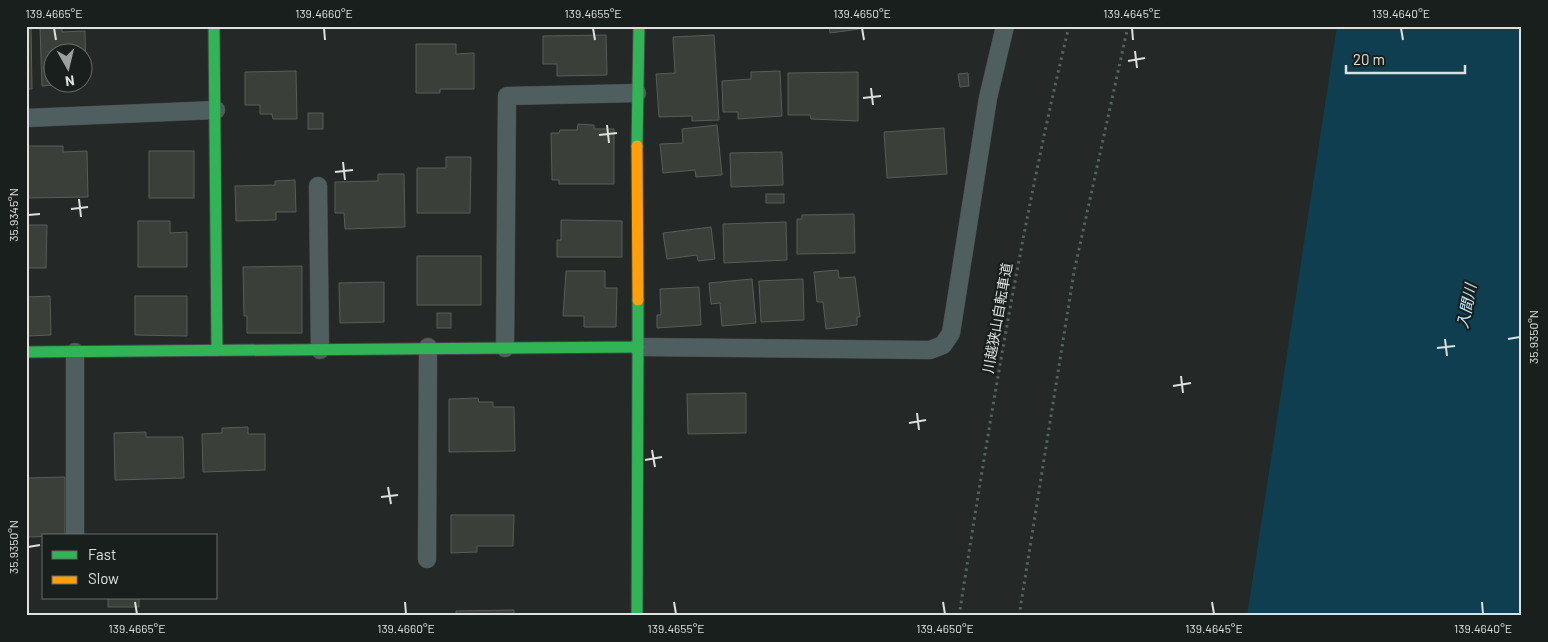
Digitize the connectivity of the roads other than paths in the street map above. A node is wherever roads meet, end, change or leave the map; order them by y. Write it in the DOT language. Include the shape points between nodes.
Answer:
graph roads {
  1 [pos="214,26"];
  2 [pos="639,26"];
  3 [pos="1005,26"];
  4 [pos="637,93"];
  5 [pos="216,110"];
  6 [pos="26,118"];
  7 [pos="318,186"];
  8 [pos="428,347"];
  9 [pos="638,347"];
  10 [pos="505,348"];
  11 [pos="217,350"];
  12 [pos="320,350"];
  13 [pos="26,352"];
  14 [pos="75,352"];
  15 [pos="75,534"];
  16 [pos="428,559"];
  17 [pos="637,616"];
  1 -- 5 [label="street"];
  2 -- 4 [label="street"];
  3 -- 9 [label="lane" via="988,98 951,333 943,345 930,350"];
  4 -- 9 [label="street"];
  4 -- 10 [label="lane" via="507,96"];
  5 -- 6 [label="lane"];
  5 -- 11 [label="street"];
  7 -- 12 [label="lane"];
  8 -- 10 [label="street"];
  8 -- 12 [label="street"];
  8 -- 16 [label="lane"];
  9 -- 10 [label="street"];
  9 -- 17 [label="street"];
  11 -- 12 [label="street"];
  11 -- 14 [label="street"];
  13 -- 14 [label="street"];
  14 -- 15 [label="lane"];
}
